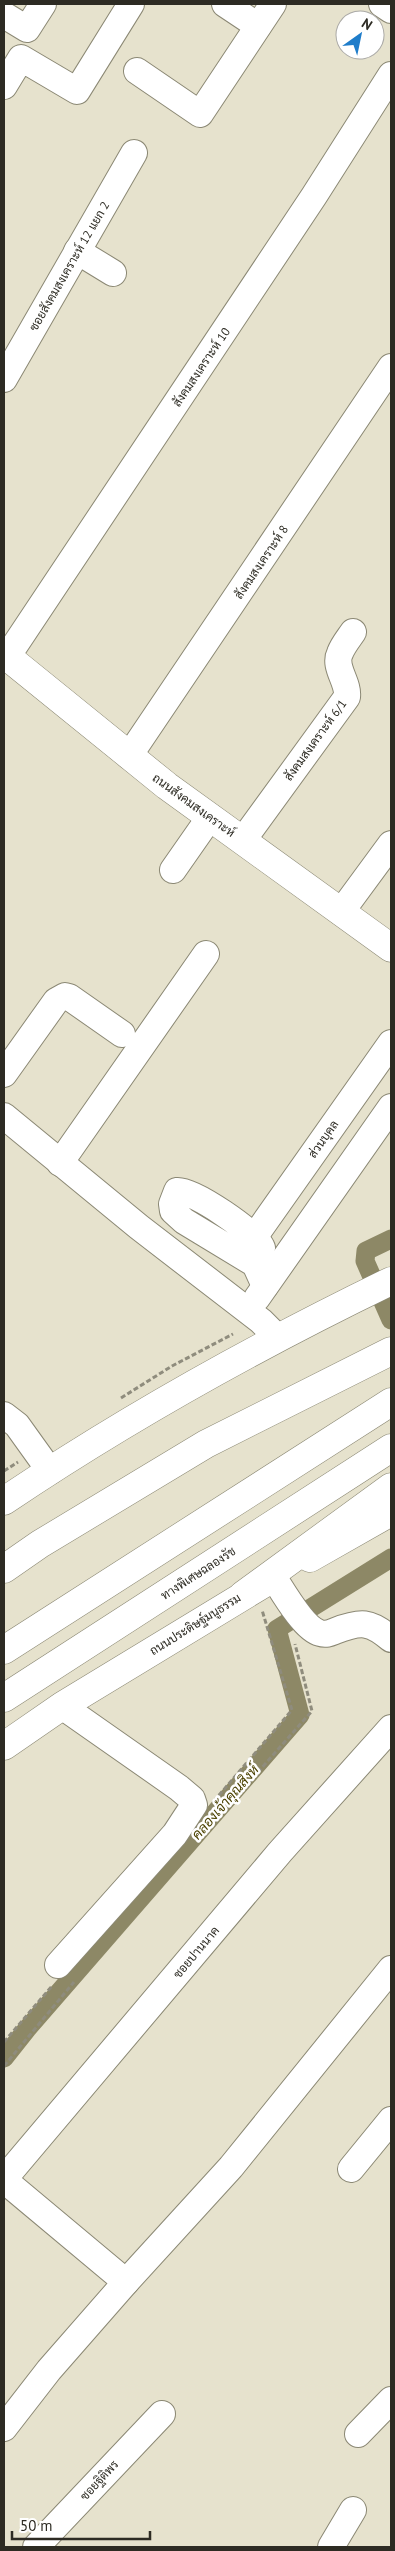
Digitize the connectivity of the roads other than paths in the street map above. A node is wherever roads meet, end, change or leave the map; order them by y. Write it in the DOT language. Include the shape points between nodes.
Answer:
graph roads {
  1 [pos="43,4"];
  2 [pos="131,4"];
  3 [pos="225,4"];
  4 [pos="272,4"];
  5 [pos="382,4"];
  6 [pos="391,10"];
  7 [pos="4,16"];
  8 [pos="258,26"];
  9 [pos="137,71"];
  10 [pos="391,75"];
  11 [pos="4,86"];
  12 [pos="134,153"];
  13 [pos="77,251"];
  14 [pos="113,273"];
  15 [pos="391,366"];
  16 [pos="4,379"];
  17 [pos="353,632"];
  18 [pos="5,656"];
  19 [pos="129,756"];
  20 [pos="210,817"];
  21 [pos="242,840"];
  22 [pos="391,844"];
  23 [pos="173,870"];
  24 [pos="342,912"];
  25 [pos="391,948"];
  26 [pos="206,954"];
  27 [pos="122,1034"];
  28 [pos="391,1043"];
  29 [pos="4,1074"];
  30 [pos="391,1106"];
  31 [pos="4,1116"];
  32 [pos="60,1163"];
  33 [pos="255,1236"];
  34 [pos="260,1275"];
  35 [pos="380,1287"];
  36 [pos="248,1311"];
  37 [pos="277,1337"];
  38 [pos="391,1351"];
  39 [pos="391,1402"];
  40 [pos="4,1415"];
  41 [pos="391,1448"];
  42 [pos="50,1471"];
  43 [pos="391,1487"];
  44 [pos="8,1493"];
  45 [pos="391,1512"];
  46 [pos="4,1569"];
  47 [pos="274,1578"];
  48 [pos="243,1594"];
  49 [pos="391,1639"];
  50 [pos="4,1650"];
  51 [pos="4,1698"];
  52 [pos="62,1706"];
  53 [pos="391,1728"];
  54 [pos="4,1746"];
  55 [pos="58,1965"];
  56 [pos="391,1969"];
  57 [pos="387,2133"];
  58 [pos="351,2169"];
  59 [pos="4,2179"];
  60 [pos="126,2282"];
  61 [pos="391,2400"];
  62 [pos="162,2414"];
  63 [pos="4,2428"];
  64 [pos="358,2434"];
  65 [pos="353,2510"];
  66 [pos="36,2547"];
  67 [pos="331,2547"];
  1 -- 7 [label="street" via="27,30"];
  2 -- 11 [label="street" via="77,91 21,58"];
  3 -- 8 [label="street"];
  4 -- 8 [label="street"];
  5 -- 6 [label="street"];
  8 -- 9 [label="street" via="200,114"];
  10 -- 18 [label="street, สังคมสงเคราะห์ 10" via="314,196"];
  12 -- 13 [label="street, ซอยสังคมสงเคราะห์ 12 แยก 2"];
  13 -- 14 [label="street"];
  13 -- 16 [label="street, ซอยสังคมสงเคราะห์ 12 แยก 2"];
  15 -- 19 [label="street, สังคมสงเคราะห์ 8"];
  17 -- 21 [label="street, สังคมสงเคราะห์ 6/1" via="339,653 338,661 347,686 347,697"];
  18 -- 19 [label="main road, ถนนสังคมสงเคราะห์"];
  19 -- 20 [label="main road, ถนนสังคมสงเคราะห์"];
  20 -- 21 [label="main road, ถนนสังคมสงเคราะห์"];
  20 -- 23 [label="street"];
  21 -- 24 [label="main road, ถนนสังคมสงเคราะห์"];
  22 -- 24 [label="street"];
  24 -- 25 [label="main road, ถนนสังคมสงเคราะห์"];
  26 -- 32 [label="street"];
  27 -- 29 [label="street" via="65,996 56,1001"];
  28 -- 33 [label="street, ส่วนบุคล"];
  30 -- 34 [label="street"];
  31 -- 32 [label="street"];
  32 -- 36 [label="street"];
  33 -- 34 [label="street" via="262,1248"];
  33 -- 34 [label="street" via="195,1195 177,1191 173,1211"];
  34 -- 36 [label="street"];
  35 -- 37 [label="main road"];
  36 -- 37 [label="street"];
  37 -- 42 [label="main road" via="182,1390"];
  38 -- 46 [label="main road" via="206,1444"];
  39 -- 50 [label="main road"];
  40 -- 42 [label="street" via="17,1425"];
  41 -- 51 [label="main road, ทางพิเศษฉลองรัช"];
  42 -- 44 [label="main road"];
  43 -- 48 [label="main road"];
  45 -- 47 [label="main road, ถนนประดิษฐ์มนูธรรม"];
  47 -- 48 [label="main road, ถนนประดิษฐ์มนูธรรม"];
  47 -- 49 [label="street" via="301,1616 321,1634 360,1623 381,1630"];
  48 -- 52 [label="main road, ถนนประดิษฐ์มนูธรรม"];
  52 -- 54 [label="main road, ถนนประดิษฐ์มนูธรรม"];
  52 -- 55 [label="street" via="179,1788 194,1804 175,1834"];
  53 -- 59 [label="street, ซอยปานนาค" via="280,1852"];
  56 -- 60 [label="street" via="231,2167"];
  57 -- 58 [label="street"];
  59 -- 60 [label="street"];
  60 -- 63 [label="street" via="49,2370"];
  61 -- 64 [label="street"];
  62 -- 66 [label="street, ซอยฐิติพร"];
  65 -- 67 [label="street"];
}
